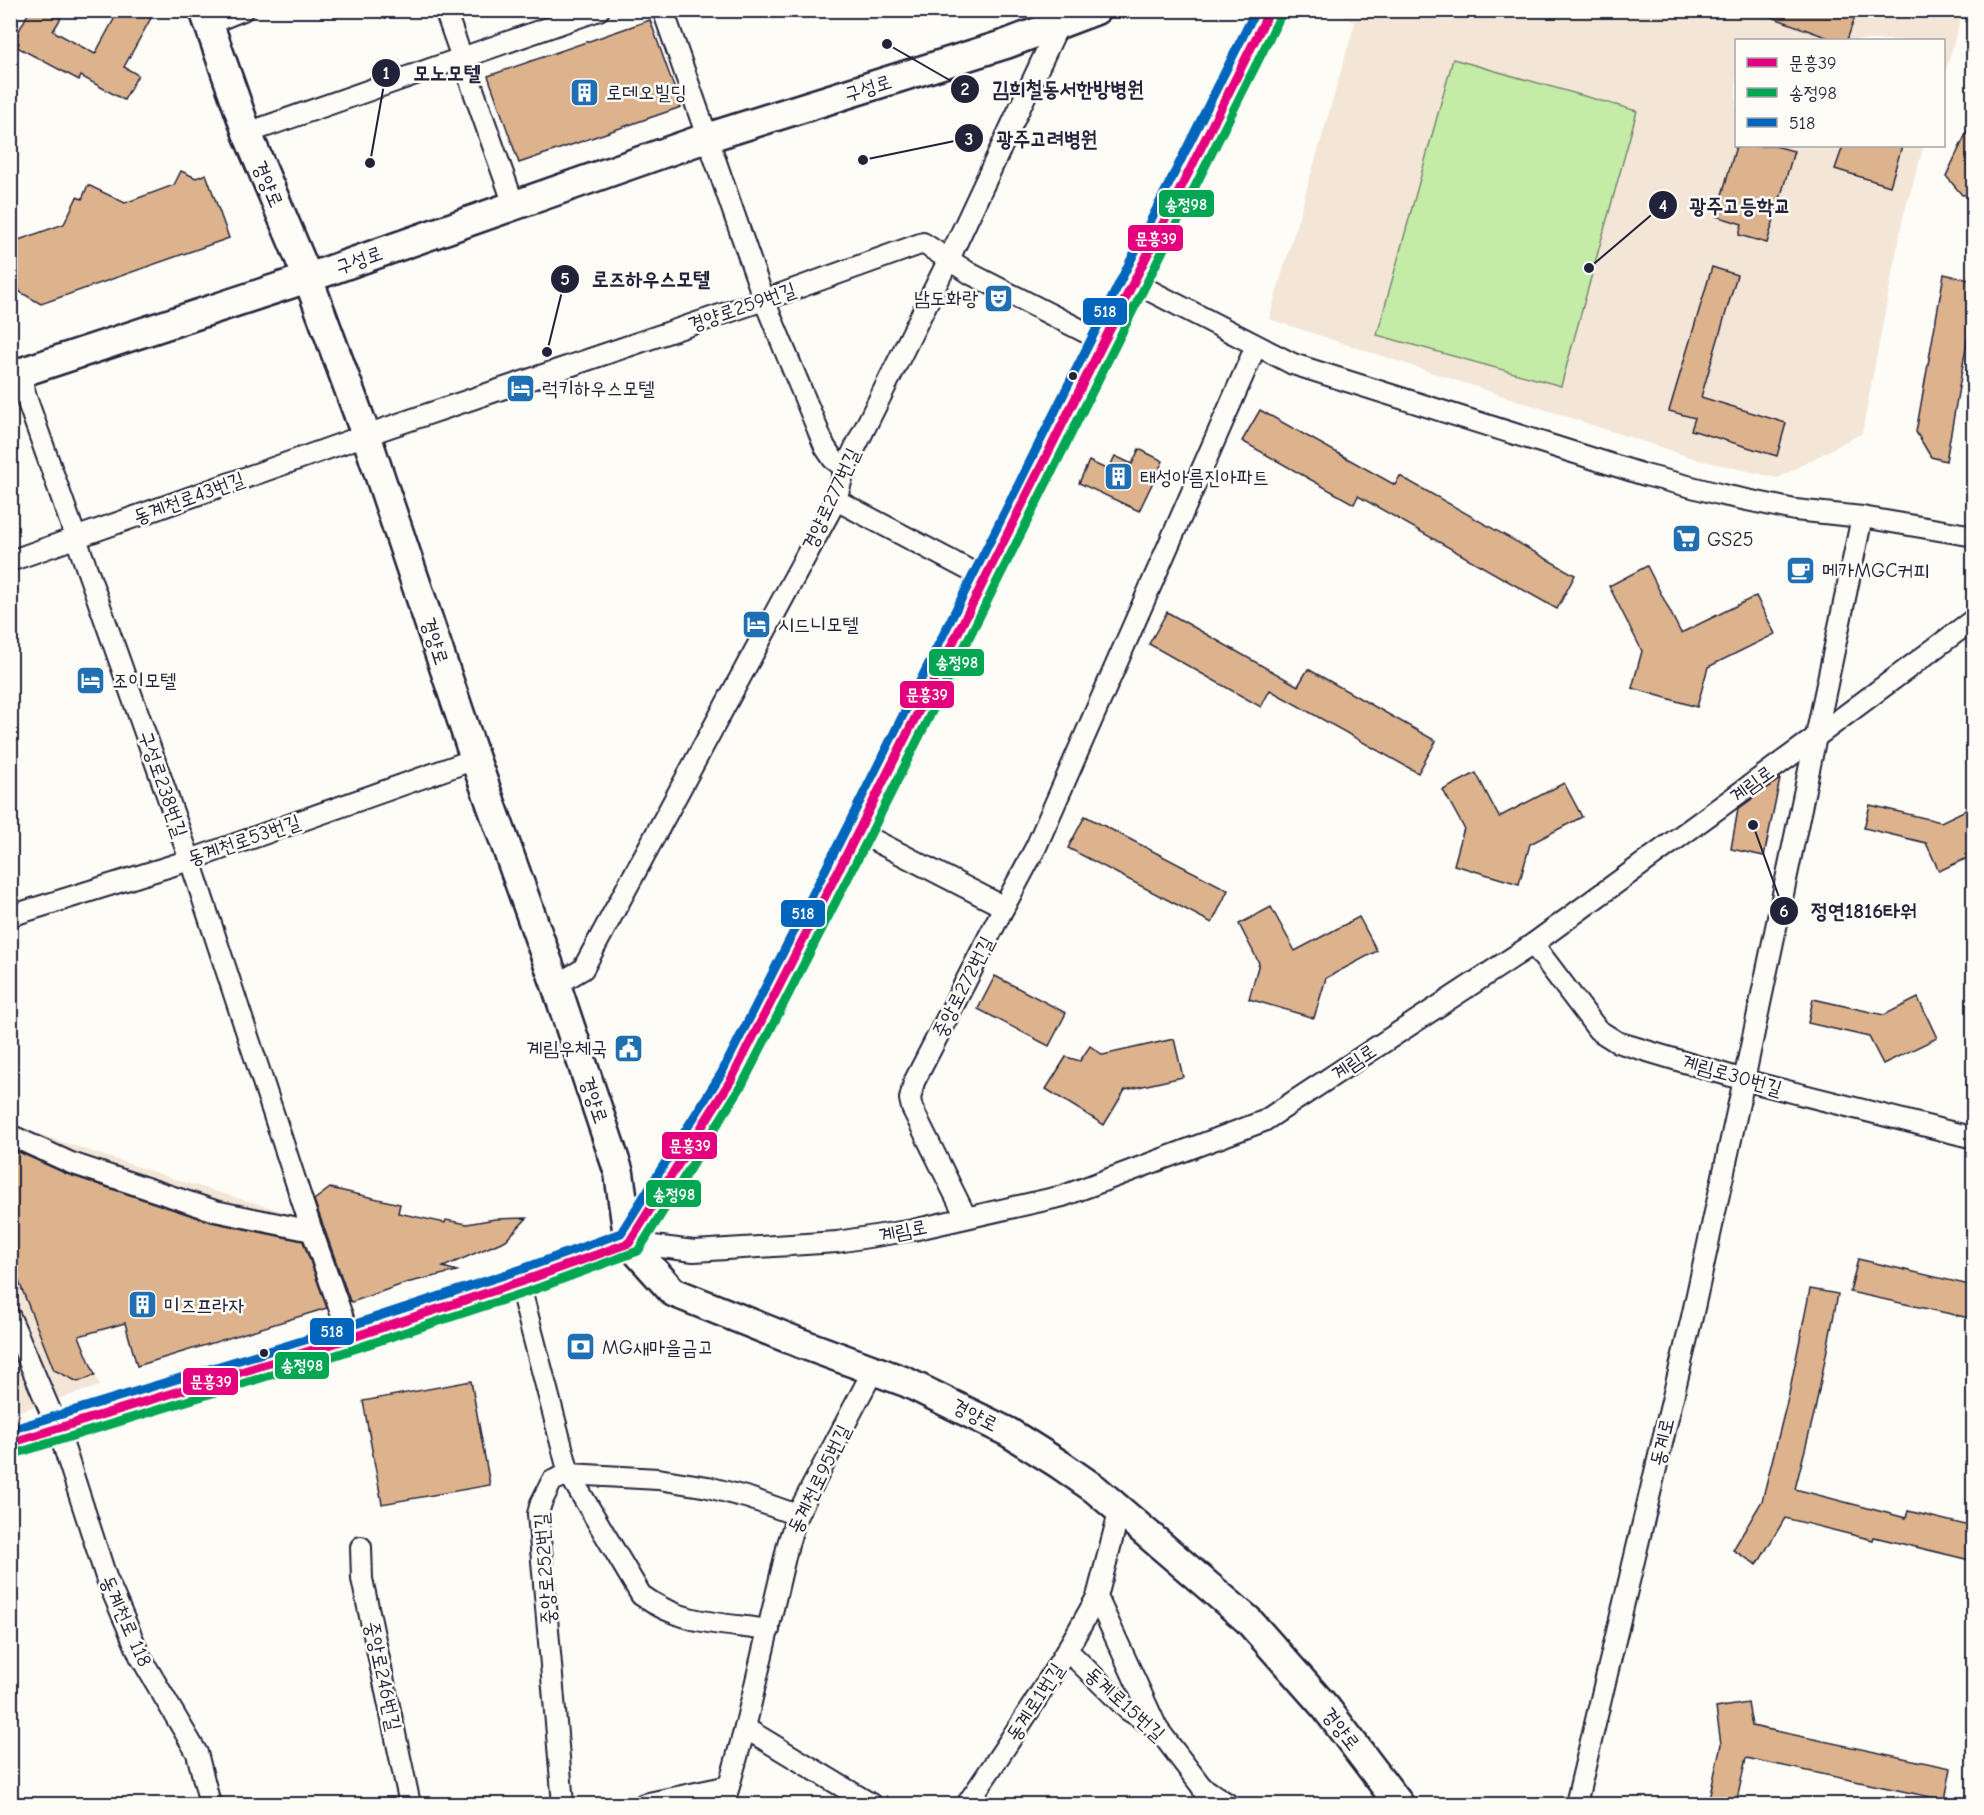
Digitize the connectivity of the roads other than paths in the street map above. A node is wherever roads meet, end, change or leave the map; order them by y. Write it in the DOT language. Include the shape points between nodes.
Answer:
graph roads {
  1 [pos="243,10"];
  2 [pos="444,10"];
  3 [pos="599,10"];
  4 [pos="663,10"];
  5 [pos="1096,10"];
  6 [pos="1270,10"];
  7 [pos="206,17"];
  8 [pos="1055,17"];
  9 [pos="462,58"];
  10 [pos="247,133"];
  11 [pos="706,138"];
  12 [pos="514,206"];
  13 [pos="949,259"];
  14 [pos="308,278"];
  15 [pos="1133,282"];
  16 [pos="764,300"];
  17 [pos="1103,340"];
  18 [pos="1256,346"];
  19 [pos="15,375"];
  20 [pos="366,435"];
  21 [pos="845,468"];
  22 [pos="836,500"];
  23 [pos="1863,517"];
  24 [pos="1974,536"];
  25 [pos="76,539"];
  26 [pos="10,561"];
  27 [pos="984,578"];
  28 [pos="1974,619"];
  29 [pos="1816,738"];
  30 [pos="475,759"];
  31 [pos="858,832"];
  32 [pos="189,860"];
  33 [pos="1004,907"];
  34 [pos="10,916"];
  35 [pos="1533,944"];
  36 [pos="555,985"];
  37 [pos="1744,1080"];
  38 [pos="10,1135"];
  39 [pos="1974,1138"];
  40 [pos="966,1217"];
  41 [pos="312,1231"];
  42 [pos="629,1243"];
  43 [pos="519,1282"];
  44 [pos="10,1317"];
  45 [pos="351,1338"];
  46 [pos="874,1369"];
  47 [pos="58,1429"];
  48 [pos="10,1443"];
  49 [pos="569,1474"];
  50 [pos="1120,1509"];
  51 [pos="797,1515"];
  52 [pos="361,1547"];
  53 [pos="1097,1597"];
  54 [pos="769,1630"];
  55 [pos="1068,1651"];
  56 [pos="745,1728"];
  57 [pos="1157,1728"];
  58 [pos="727,1795"];
  59 [pos="1206,1796"];
  60 [pos="210,1804"];
  61 [pos="410,1804"];
  62 [pos="563,1804"];
  63 [pos="644,1804"];
  64 [pos="871,1804"];
  65 [pos="967,1804"];
  66 [pos="1228,1804"];
  67 [pos="1399,1804"];
  68 [pos="1576,1804"];
  1 -- 7 [label="street"];
  2 -- 9 [label="street"];
  3 -- 9 [label="street"];
  4 -- 11 [label="street"];
  5 -- 8 [label="street, 구성로"];
  6 -- 15 [label="street"];
  7 -- 10 [label="street, 경양로"];
  8 -- 11 [label="street, 구성로" via="1006,44"];
  8 -- 13 [label="street, 경양로277번길"];
  9 -- 10 [label="street"];
  9 -- 12 [label="street"];
  10 -- 14 [label="street, 경양로"];
  11 -- 12 [label="street, 구성로"];
  11 -- 16 [label="street"];
  12 -- 14 [label="street, 구성로"];
  13 -- 16 [label="street, 경양로259번길" via="923,243"];
  13 -- 17 [label="street, 경양로259번길" via="971,274"];
  13 -- 21 [label="street, 경양로277번길"];
  14 -- 19 [label="street, 구성로"];
  14 -- 20 [label="street, 경양로"];
  15 -- 17 [label="street"];
  15 -- 18 [label="street"];
  16 -- 20 [label="street, 경양로259번길"];
  16 -- 21 [label="street" via="825,447"];
  17 -- 27 [label="street"];
  18 -- 23 [label="street" via="1293,364 1645,475 1795,510"];
  18 -- 33 [label="street" via="1041,836"];
  19 -- 25 [label="street, 구성로238번길"];
  20 -- 25 [label="street, 동계천로43번길"];
  20 -- 30 [label="street, 경양로"];
  21 -- 22 [label="street, 경양로277번길"];
  22 -- 27 [label="street"];
  22 -- 36 [label="street, 경양로277번길" via="584,969"];
  23 -- 24 [label="street"];
  23 -- 29 [label="street, 동계로"];
  25 -- 26 [label="street, 동계천로43번길"];
  25 -- 32 [label="street, 구성로238번길"];
  27 -- 31 [label="street"];
  28 -- 29 [label="street, 계림로"];
  29 -- 35 [label="street, 계림로"];
  29 -- 37 [label="street, 동계로"];
  30 -- 32 [label="street, 동계천로53번길"];
  30 -- 36 [label="street, 경양로"];
  31 -- 33 [label="street"];
  31 -- 42 [label="street" via="730,1080"];
  32 -- 34 [label="street, 동계천로53번길"];
  32 -- 41 [label="street, 구성로238번길"];
  33 -- 40 [label="street, 중앙로272번길" via="914,1082 910,1099"];
  35 -- 37 [label="street, 계림로30번길" via="1598,1030 1609,1038"];
  35 -- 40 [label="street, 계림로" via="1264,1121 1063,1196"];
  36 -- 42 [label="street, 경양로" via="619,1173"];
  37 -- 39 [label="street, 계림로30번길"];
  37 -- 68 [label="street, 동계로"];
  38 -- 41 [label="street" via="71,1163 194,1204"];
  40 -- 42 [label="street, 계림로" via="913,1230 792,1246 694,1251"];
  41 -- 45 [label="street, 구성로238번길"];
  42 -- 43 [label="street"];
  42 -- 46 [label="street, 경양로" via="673,1292"];
  43 -- 45 [label="street"];
  43 -- 49 [label="street"];
  44 -- 47 [label="street, 동계천로 118"];
  45 -- 47 [label="street"];
  46 -- 50 [label="street, 경양로" via="1008,1432"];
  46 -- 51 [label="street, 동계천로95번길"];
  47 -- 48 [label="street"];
  47 -- 60 [label="street, 동계천로 118" via="106,1577 140,1656 197,1753"];
  49 -- 51 [label="street" via="658,1479 749,1498"];
  49 -- 54 [label="street" via="641,1595 658,1607 698,1622"];
  49 -- 62 [label="street, 중앙로252번길" via="552,1481 538,1514"];
  50 -- 53 [label="street, 동계로1번길"];
  50 -- 67 [label="street, 경양로" via="1248,1620 1326,1708"];
  51 -- 54 [label="street, 동계천로95번길"];
  52 -- 61 [label="street, 중앙로246번길" via="362,1579"];
  53 -- 55 [label="street, 동계로1번길"];
  53 -- 57 [label="street"];
  54 -- 56 [label="street, 동계천로95번길"];
  55 -- 57 [label="street, 동계로15번길" via="1128,1710"];
  55 -- 65 [label="street, 동계로1번길"];
  56 -- 58 [label="street, 동계천로95번길"];
  56 -- 64 [label="street"];
  57 -- 59 [label="street, 동계로15번길"];
  58 -- 63 [label="street"];
  59 -- 66 [label="street, 동계로15번길"];
}
